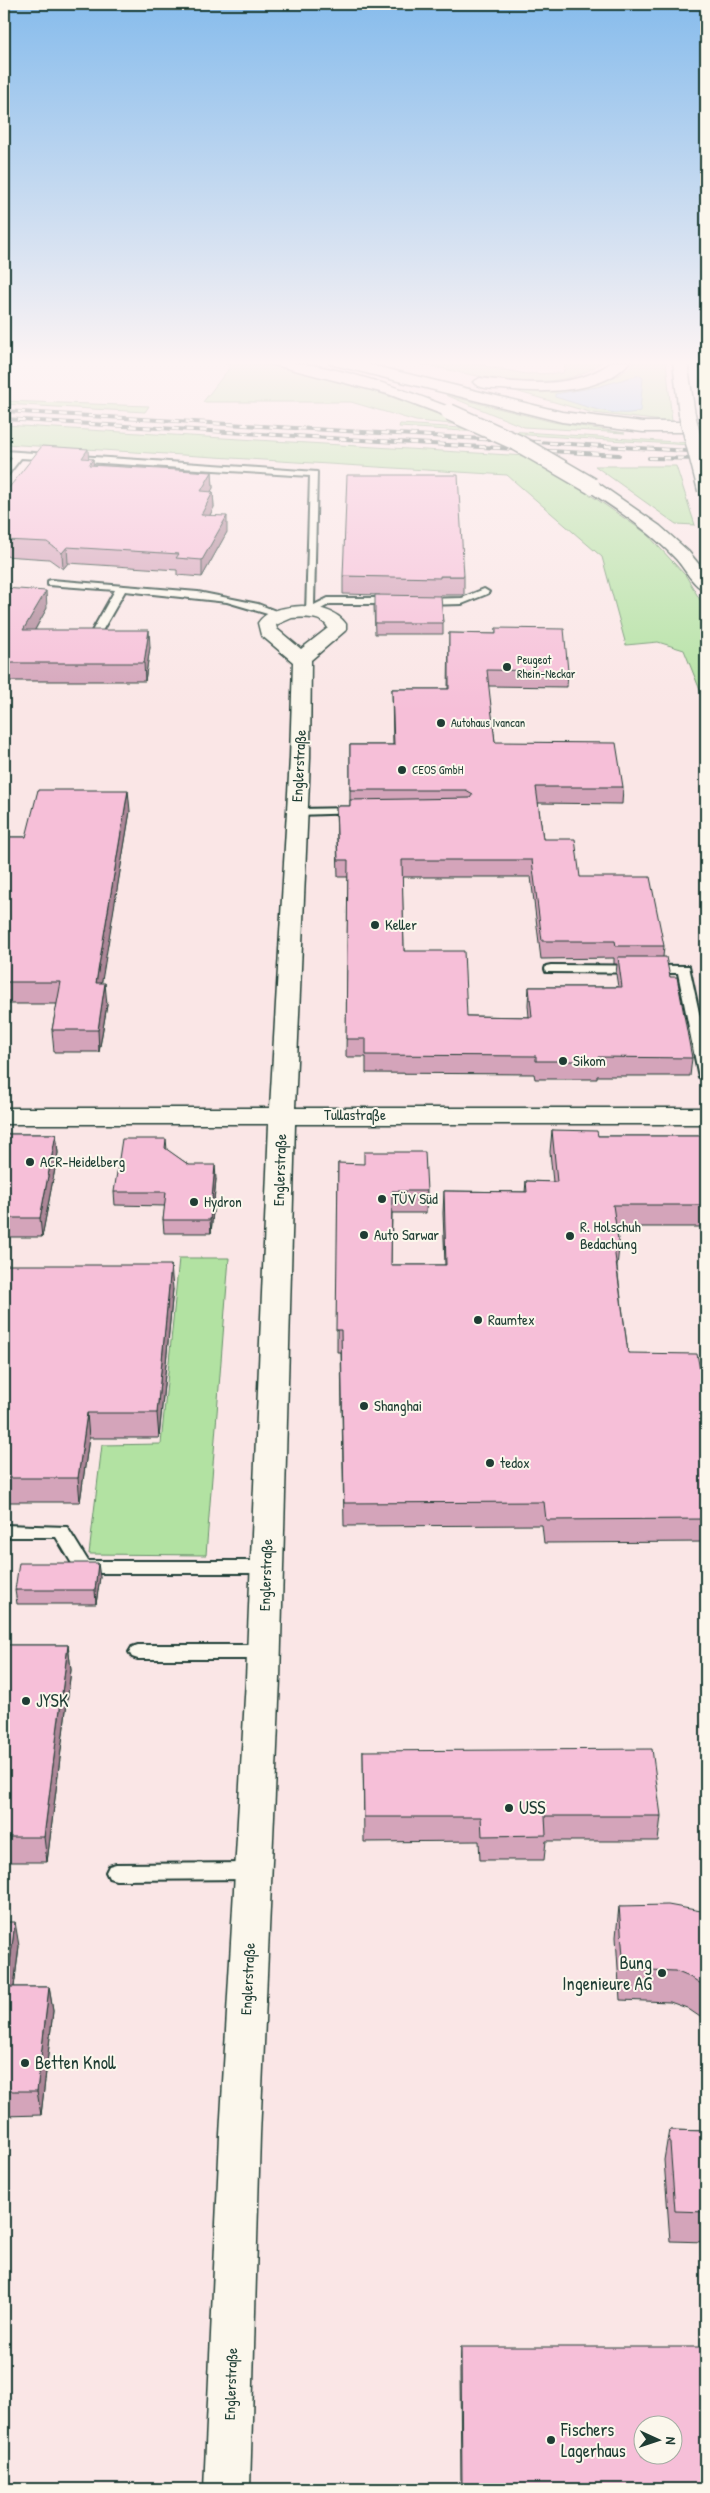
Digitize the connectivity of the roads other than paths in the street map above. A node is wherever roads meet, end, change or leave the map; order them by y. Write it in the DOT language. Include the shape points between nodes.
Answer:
graph roads {
  1 [pos="314,477"];
  2 [pos="577,477"];
  3 [pos="703,477"];
  4 [pos="706,490"];
  5 [pos="51,583"];
  6 [pos="706,585"];
  7 [pos="121,589"];
  8 [pos="484,592"];
  9 [pos="309,612"];
  10 [pos="281,615"];
  11 [pos="97,631"];
  12 [pos="302,660"];
  13 [pos="366,811"];
  14 [pos="297,812"];
  15 [pos="552,969"];
  16 [pos="706,1077"];
  17 [pos="282,1115"];
  18 [pos="4,1116"];
  19 [pos="706,1116"];
  20 [pos="4,1531"];
  21 [pos="266,1567"];
  22 [pos="138,1652"];
  23 [pos="264,1652"];
  24 [pos="254,1871"];
  25 [pos="116,1872"];
  26 [pos="227,2489"];
  1 -- 9 [label="lane"];
  2 -- 6 [label="main road, bridge" via="663,535 681,552"];
  3 -- 4 [label="main road, bridge"];
  5 -- 7 [label="lane"];
  7 -- 10 [label="lane" via="203,596 264,608"];
  7 -- 11 [label="lane"];
  8 -- 9 [label="lane" via="458,602 328,601"];
  9 -- 10 [label="main road"];
  9 -- 12 [label="main road" via="333,618 337,630"];
  10 -- 12 [label="main road" via="267,623 268,631"];
  12 -- 14 [label="main road, Englerstraße"];
  13 -- 14 [label="lane"];
  14 -- 17 [label="main road, Englerstraße"];
  15 -- 16 [label="lane" via="684,969"];
  17 -- 18 [label="main road, Tullastraße"];
  17 -- 19 [label="main road, Tullastraße"];
  17 -- 21 [label="main road, Englerstraße"];
  20 -- 21 [label="lane" via="61,1531 83,1567"];
  21 -- 23 [label="main road, Englerstraße"];
  22 -- 23 [label="lane"];
  23 -- 24 [label="main road, Englerstraße"];
  24 -- 25 [label="lane"];
  24 -- 26 [label="main road, Englerstraße"];
}
